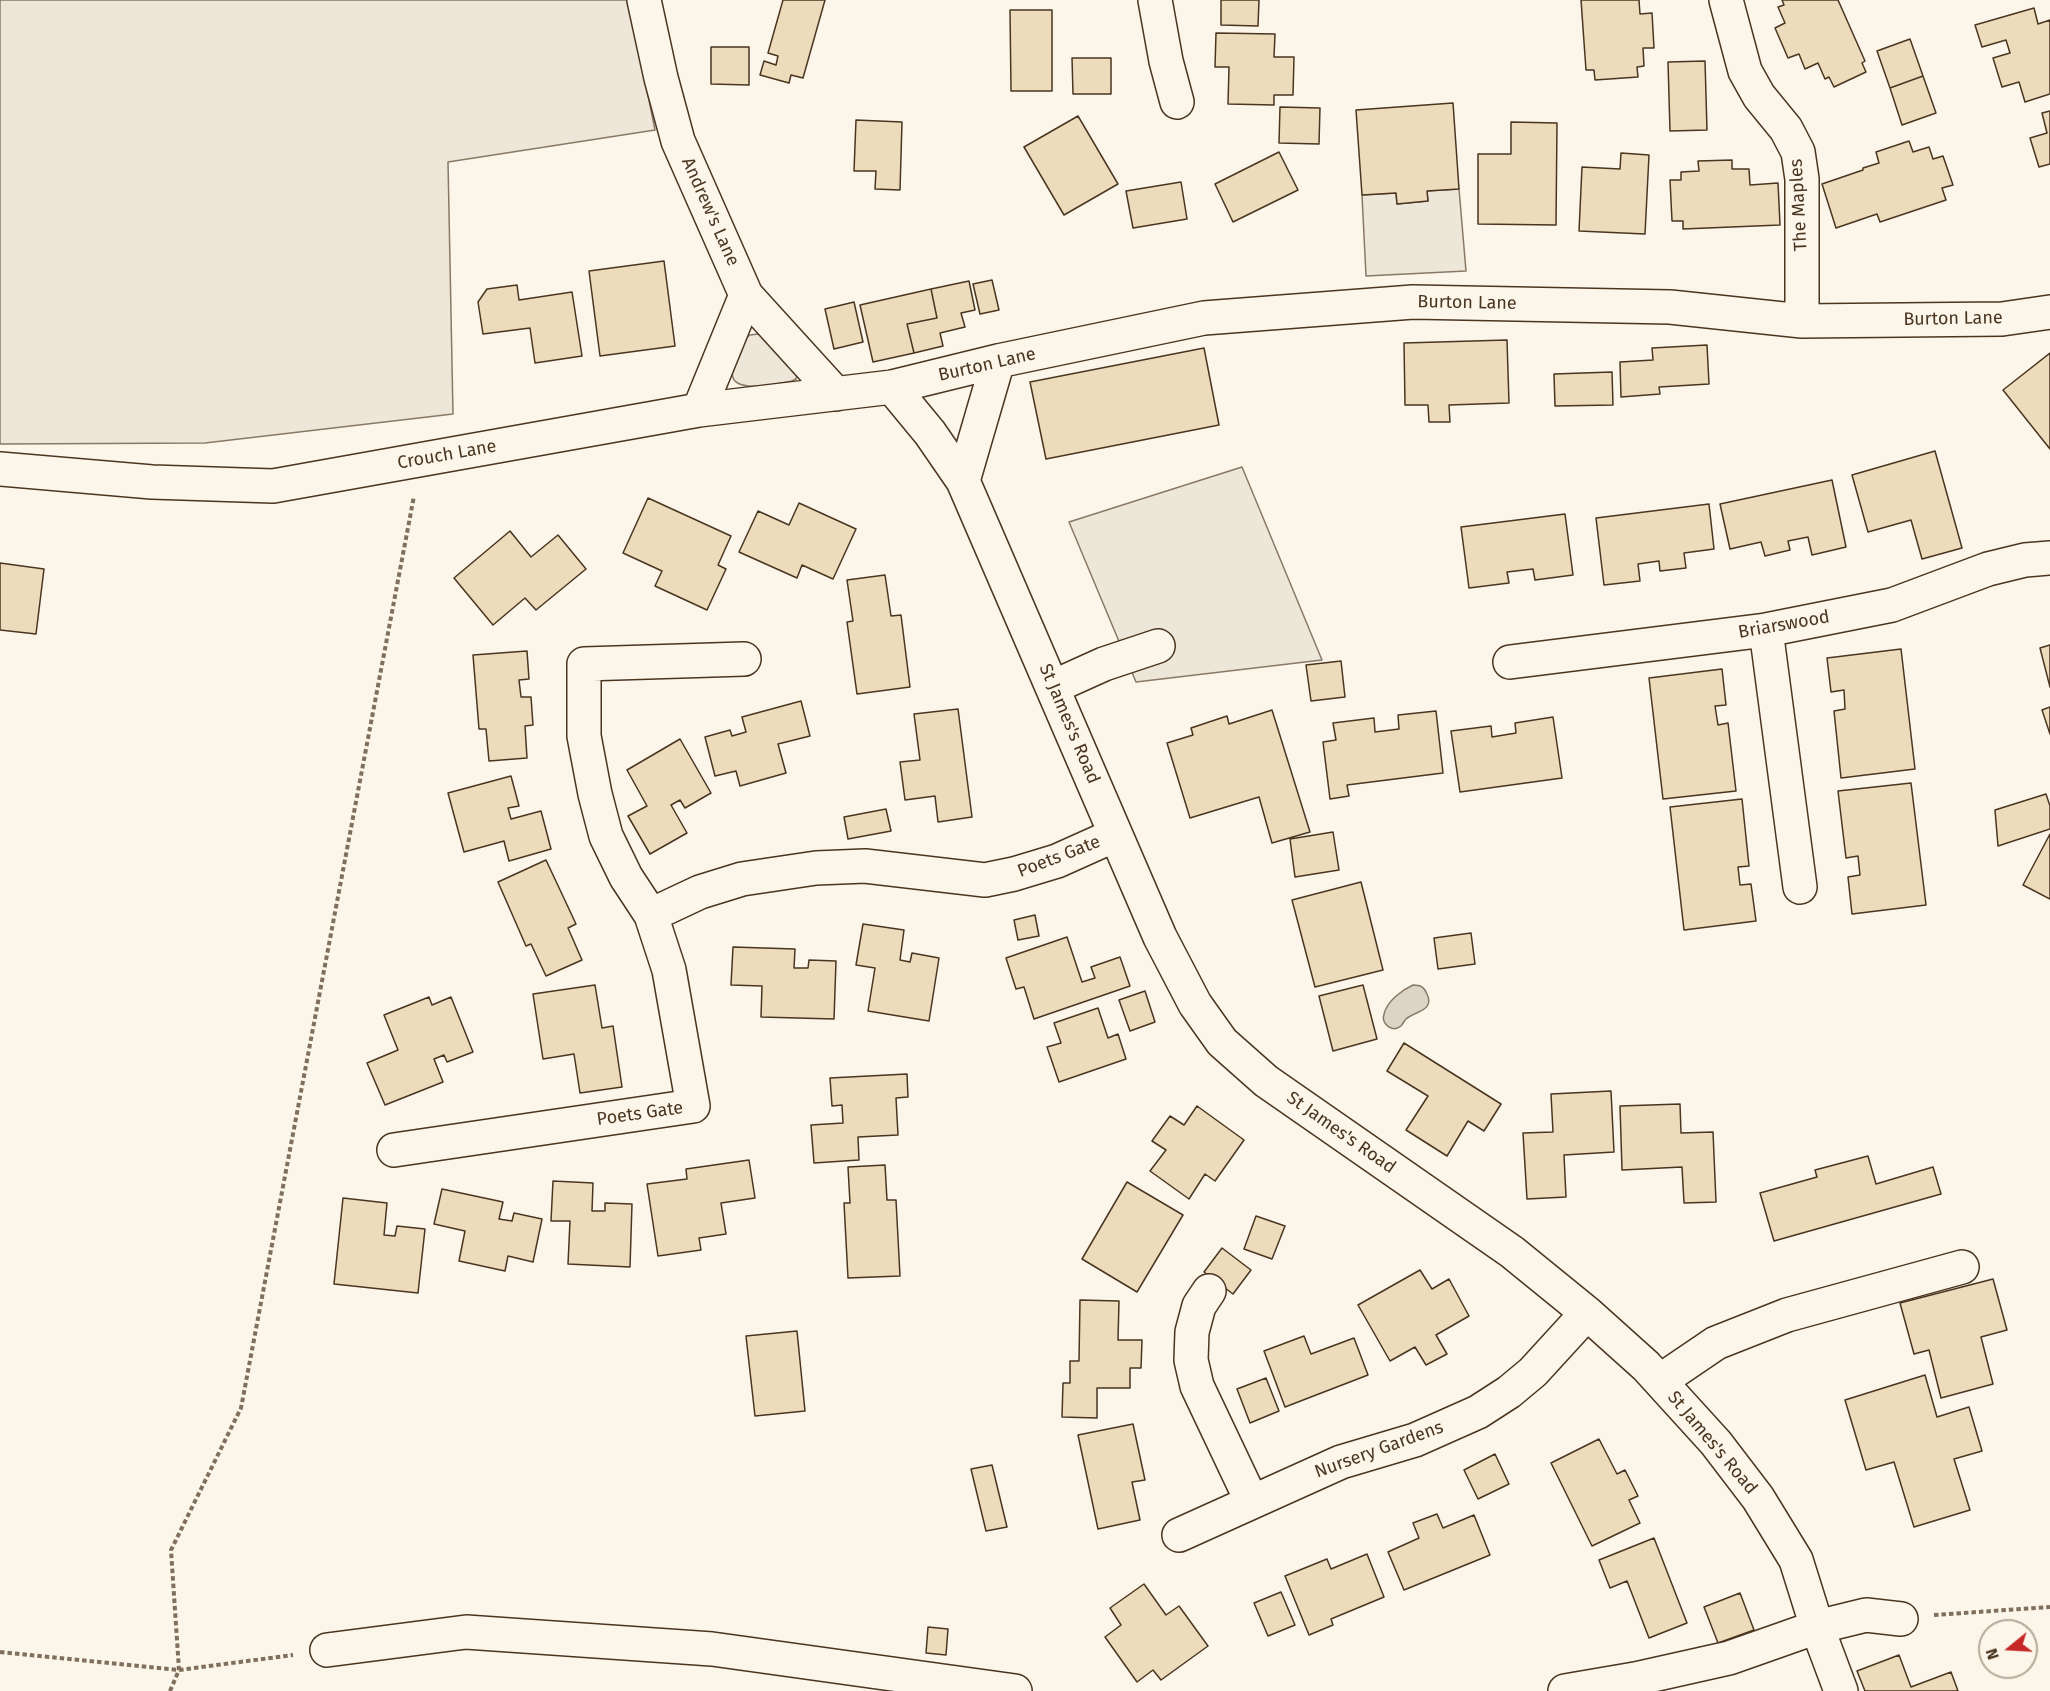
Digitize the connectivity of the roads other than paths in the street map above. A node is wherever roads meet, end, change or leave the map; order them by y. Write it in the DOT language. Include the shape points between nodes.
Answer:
graph roads {
  1 [pos="644,0"];
  2 [pos="1155,0"];
  3 [pos="1726,0"];
  4 [pos="1177,102"];
  5 [pos="746,295"];
  6 [pos="2050,312"];
  7 [pos="1802,321"];
  8 [pos="998,361"];
  9 [pos="892,387"];
  10 [pos="836,394"];
  11 [pos="699,410"];
  12 [pos="0,469"];
  13 [pos="963,481"];
  14 [pos="2050,558"];
  15 [pos="1766,630"];
  16 [pos="1158,646"];
  17 [pos="744,659"];
  18 [pos="1510,662"];
  19 [pos="1053,687"];
  20 [pos="1115,835"];
  21 [pos="1800,887"];
  22 [pos="651,915"];
  23 [pos="394,1150"];
  24 [pos="1962,1267"];
  25 [pos="1209,1291"];
  26 [pos="1587,1313"];
  27 [pos="1660,1381"];
  28 [pos="1252,1502"];
  29 [pos="1179,1535"];
  30 [pos="1901,1619"];
  31 [pos="1817,1627"];
  32 [pos="327,1650"];
  33 [pos="1015,1691"];
  34 [pos="1565,1691"];
  35 [pos="1841,1691"];
  1 -- 5 [label="street, Andrew's Lane" via="678,141"];
  2 -- 4 [label="street"];
  3 -- 7 [label="street, The Maples" via="1745,71 1798,152 1802,179"];
  5 -- 10 [label="street, Andrew's Lane"];
  5 -- 11 [label="street"];
  6 -- 7 [label="street, Burton Lane" via="2002,319"];
  7 -- 8 [label="street, Burton Lane" via="1670,307 1413,302 1204,318"];
  8 -- 9 [label="street, Burton Lane"];
  8 -- 13 [label="street"];
  9 -- 10 [label="street, Crouch Lane"];
  9 -- 13 [label="street, St James's Road"];
  10 -- 11 [label="street, Crouch Lane"];
  11 -- 12 [label="street, Crouch Lane" via="273,486 152,482"];
  13 -- 19 [label="street, St James's Road"];
  14 -- 15 [label="street, Briarswood" via="1988,569 1892,605"];
  15 -- 18 [label="street, Briarswood"];
  15 -- 21 [label="street"];
  16 -- 19 [label="street"];
  17 -- 22 [label="street, Poets Gate" via="584,664 584,736 606,836"];
  19 -- 20 [label="street, St James's Road"];
  20 -- 22 [label="street, Poets Gate" via="1057,861 986,880 865,866 816,868 742,879 700,892"];
  20 -- 26 [label="street, St James's Road" via="1165,946 1195,1004 1222,1042 1266,1081 1512,1252"];
  22 -- 23 [label="street, Poets Gate" via="669,970 693,1106"];
  24 -- 27 [label="street" via="1787,1316 1716,1343"];
  25 -- 28 [label="street" via="1199,1306 1192,1332 1191,1360 1197,1386"];
  26 -- 27 [label="street, St James's Road"];
  26 -- 28 [label="street, Nursery Gardens" via="1533,1372 1478,1412 1415,1440 1341,1462"];
  27 -- 31 [label="street, St James's Road" via="1716,1443 1758,1498 1796,1560"];
  28 -- 29 [label="street, Nursery Gardens"];
  30 -- 31 [label="street" via="1866,1616"];
  31 -- 34 [label="street" via="1729,1658"];
  31 -- 35 [label="street, St James's Road"];
  32 -- 33 [label="street" via="466,1632 712,1649"];
}
